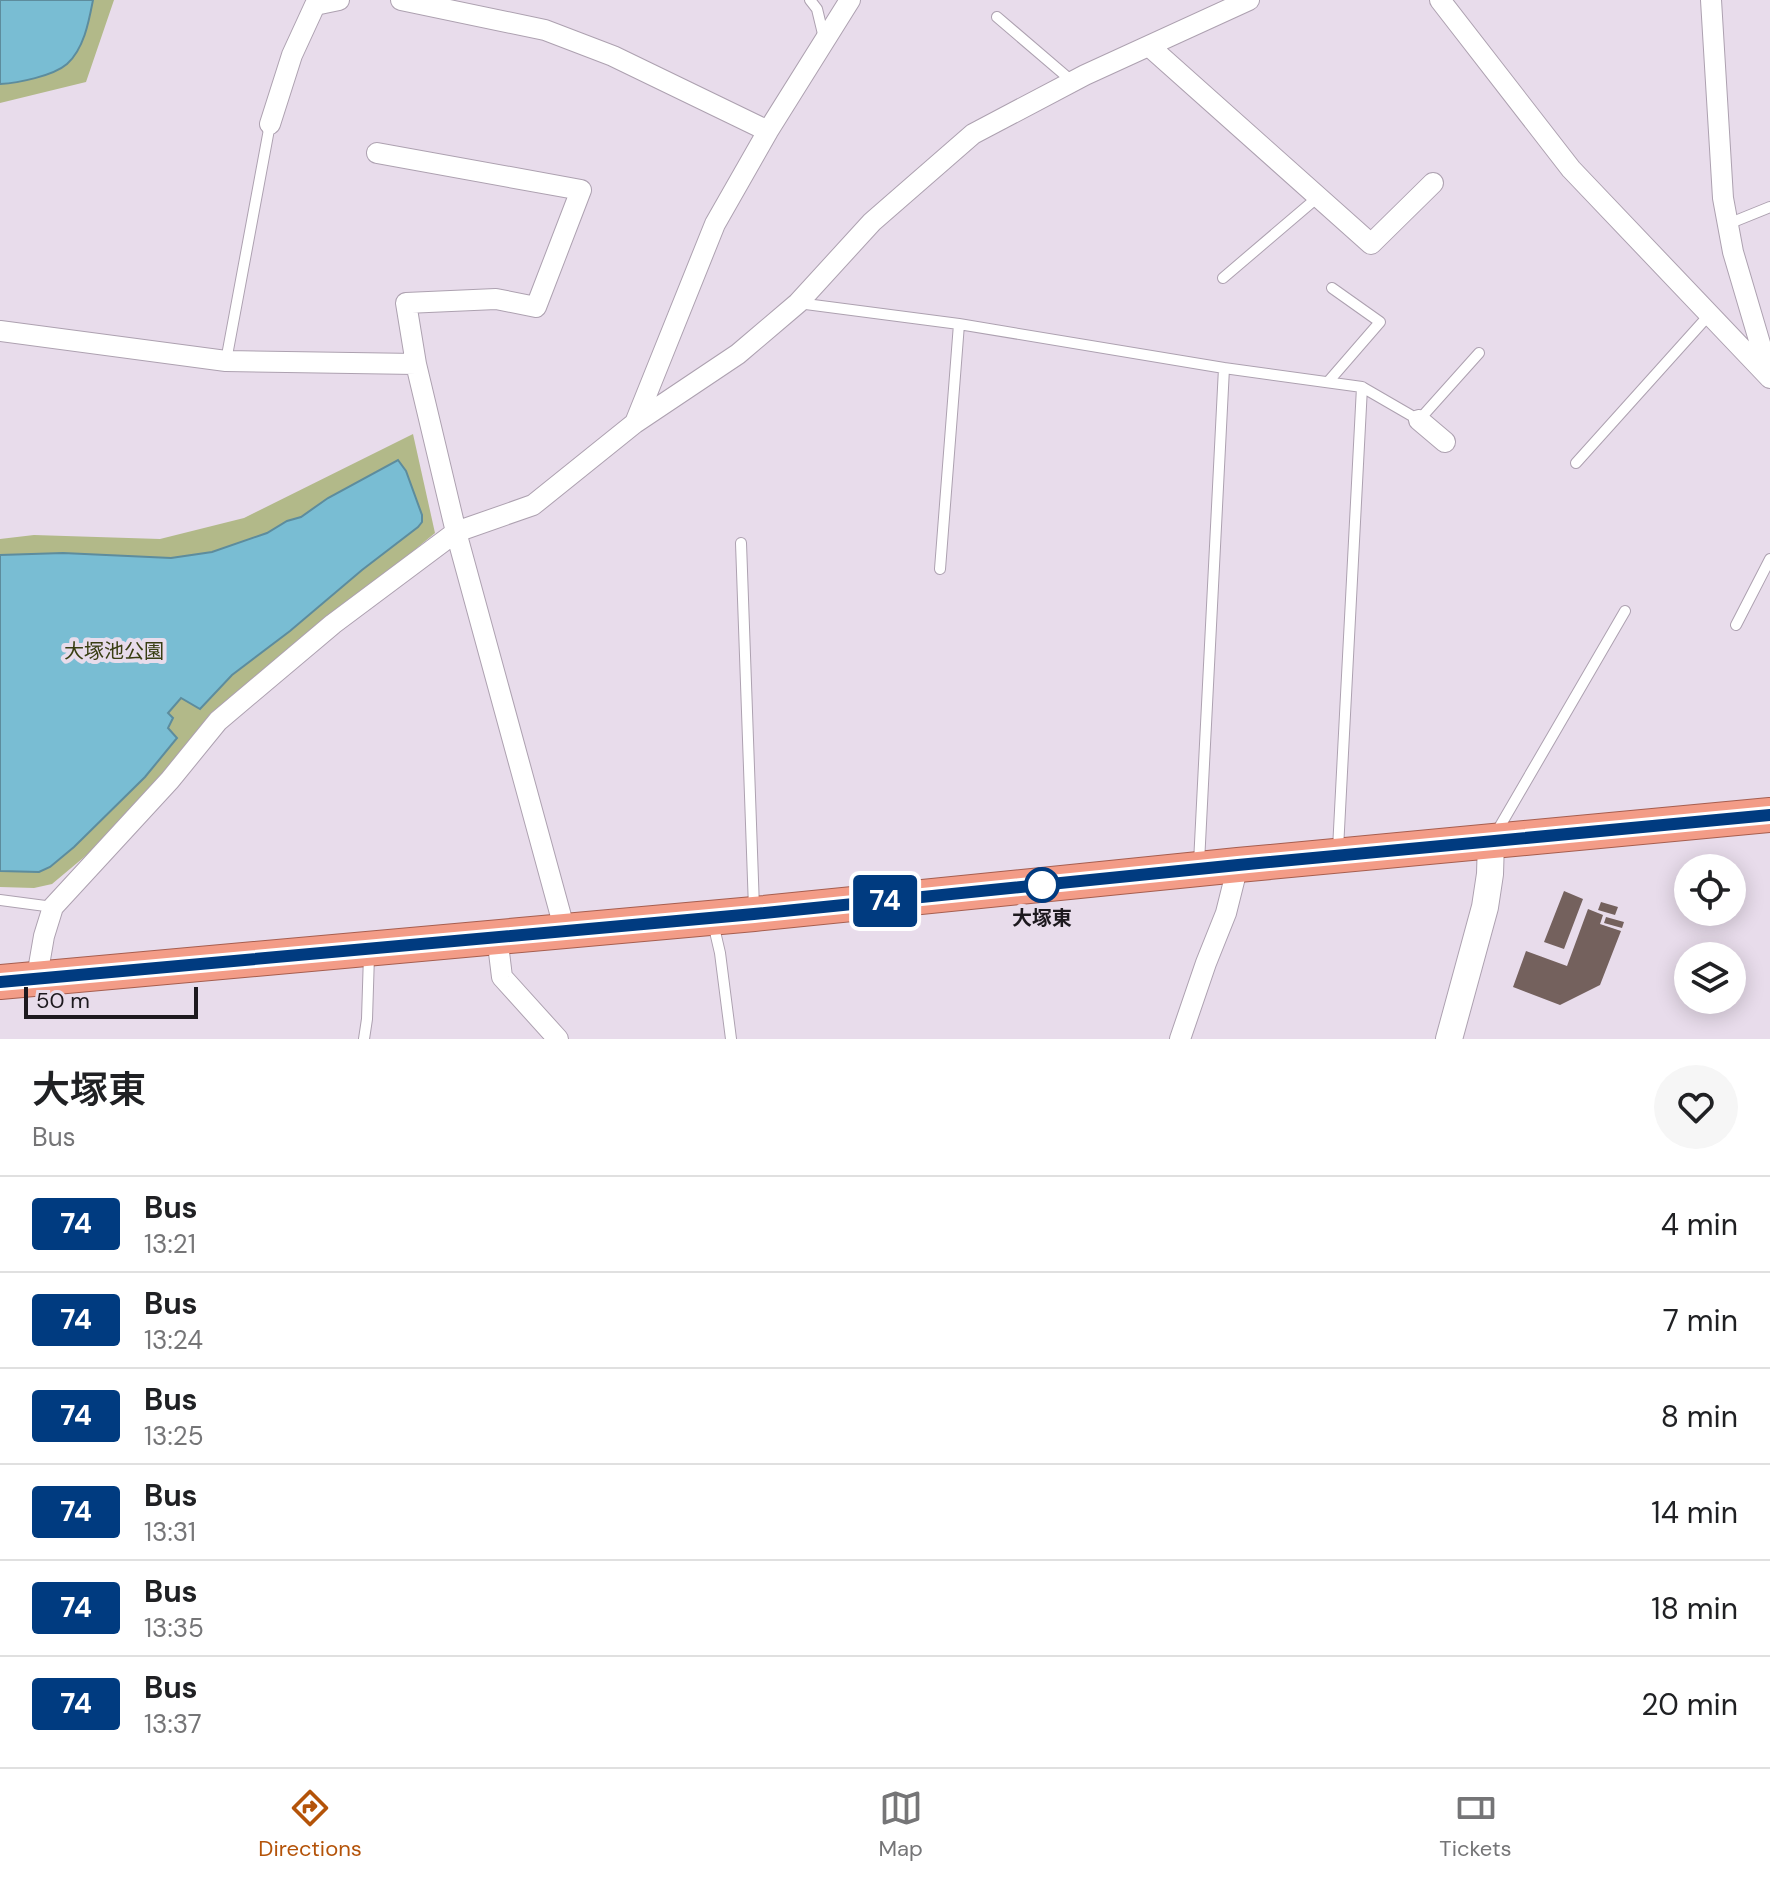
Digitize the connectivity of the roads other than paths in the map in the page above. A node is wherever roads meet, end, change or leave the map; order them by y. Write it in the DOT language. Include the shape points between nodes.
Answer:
graph roads {
  1 [pos="339,0"];
  2 [pos="401,0"];
  3 [pos="810,0"];
  4 [pos="850,0"];
  5 [pos="1249,0"];
  6 [pos="1440,0"];
  7 [pos="1711,0"];
  8 [pos="997,17"];
  9 [pos="824,40"];
  10 [pos="1149,46"];
  11 [pos="1073,82"];
  12 [pos="270,124"];
  13 [pos="768,131"];
  14 [pos="377,153"];
  15 [pos="1433,183"];
  16 [pos="1318,197"];
  17 [pos="1770,207"];
  18 [pos="1728,224"];
  19 [pos="1223,278"];
  20 [pos="1332,288"];
  21 [pos="798,303"];
  22 [pos="1709,315"];
  23 [pos="959,324"];
  24 [pos="0,331"];
  25 [pos="1479,353"];
  26 [pos="226,361"];
  27 [pos="416,364"];
  28 [pos="1224,368"];
  29 [pos="1770,378"];
  30 [pos="1328,382"];
  31 [pos="1362,387"];
  32 [pos="1419,420"];
  33 [pos="635,423"];
  34 [pos="1445,442"];
  35 [pos="1576,463"];
  36 [pos="456,532"];
  37 [pos="741,543"];
  38 [pos="1770,559"];
  39 [pos="940,569"];
  40 [pos="1625,611"];
  41 [pos="1736,625"];
  42 [pos="1770,815"];
  43 [pos="1491,841"];
  44 [pos="1338,857"];
  45 [pos="1238,865"];
  46 [pos="1198,869"];
  47 [pos="0,900"];
  48 [pos="53,907"];
  49 [pos="754,914"];
  50 [pos="712,918"];
  51 [pos="565,931"];
  52 [pos="497,936"];
  53 [pos="369,949"];
  54 [pos="50,979"];
  55 [pos="0,982"];
  56 [pos="364,1039"];
  57 [pos="558,1039"];
  58 [pos="731,1039"];
  59 [pos="1180,1039"];
  60 [pos="1449,1039"];
  1 -- 12 [label="street" via="315,5"];
  2 -- 13 [label="street" via="545,30 613,56"];
  3 -- 9 [label="lane"];
  4 -- 9 [label="street"];
  5 -- 10 [label="street"];
  6 -- 22 [label="street" via="1571,169"];
  7 -- 18 [label="street"];
  8 -- 11 [label="lane"];
  9 -- 13 [label="street"];
  10 -- 11 [label="street"];
  10 -- 16 [label="street"];
  11 -- 21 [label="street" via="973,134 872,222"];
  12 -- 26 [label="lane"];
  13 -- 33 [label="street" via="715,224"];
  14 -- 27 [label="street" via="581,190 536,307 496,299 406,303"];
  15 -- 16 [label="street" via="1371,244"];
  16 -- 19 [label="lane"];
  17 -- 18 [label="lane"];
  18 -- 29 [label="street"];
  20 -- 30 [label="lane" via="1380,322"];
  21 -- 23 [label="lane"];
  21 -- 33 [label="street" via="738,354"];
  22 -- 29 [label="street"];
  22 -- 35 [label="lane"];
  23 -- 28 [label="lane"];
  23 -- 39 [label="lane"];
  24 -- 26 [label="street"];
  25 -- 32 [label="lane"];
  26 -- 27 [label="street"];
  27 -- 36 [label="street"];
  28 -- 30 [label="lane"];
  28 -- 46 [label="lane"];
  30 -- 31 [label="lane"];
  31 -- 32 [label="lane"];
  31 -- 44 [label="lane"];
  32 -- 34 [label="street"];
  33 -- 36 [label="street" via="533,505"];
  36 -- 48 [label="street" via="333,624 218,721"];
  36 -- 51 [label="street"];
  37 -- 49 [label="lane"];
  38 -- 41 [label="lane"];
  40 -- 43 [label="lane"];
  42 -- 43 [label="highway"];
  43 -- 44 [label="highway"];
  43 -- 60 [label="street" via="1485,907"];
  44 -- 45 [label="highway"];
  45 -- 46 [label="highway"];
  45 -- 59 [label="street"];
  46 -- 49 [label="highway"];
  47 -- 48 [label="lane"];
  48 -- 54 [label="street" via="39,965"];
  49 -- 50 [label="highway"];
  50 -- 51 [label="highway"];
  50 -- 58 [label="lane"];
  51 -- 52 [label="highway"];
  52 -- 53 [label="highway"];
  52 -- 57 [label="street" via="502,977"];
  53 -- 54 [label="highway"];
  53 -- 56 [label="lane"];
  54 -- 55 [label="highway"];
}
